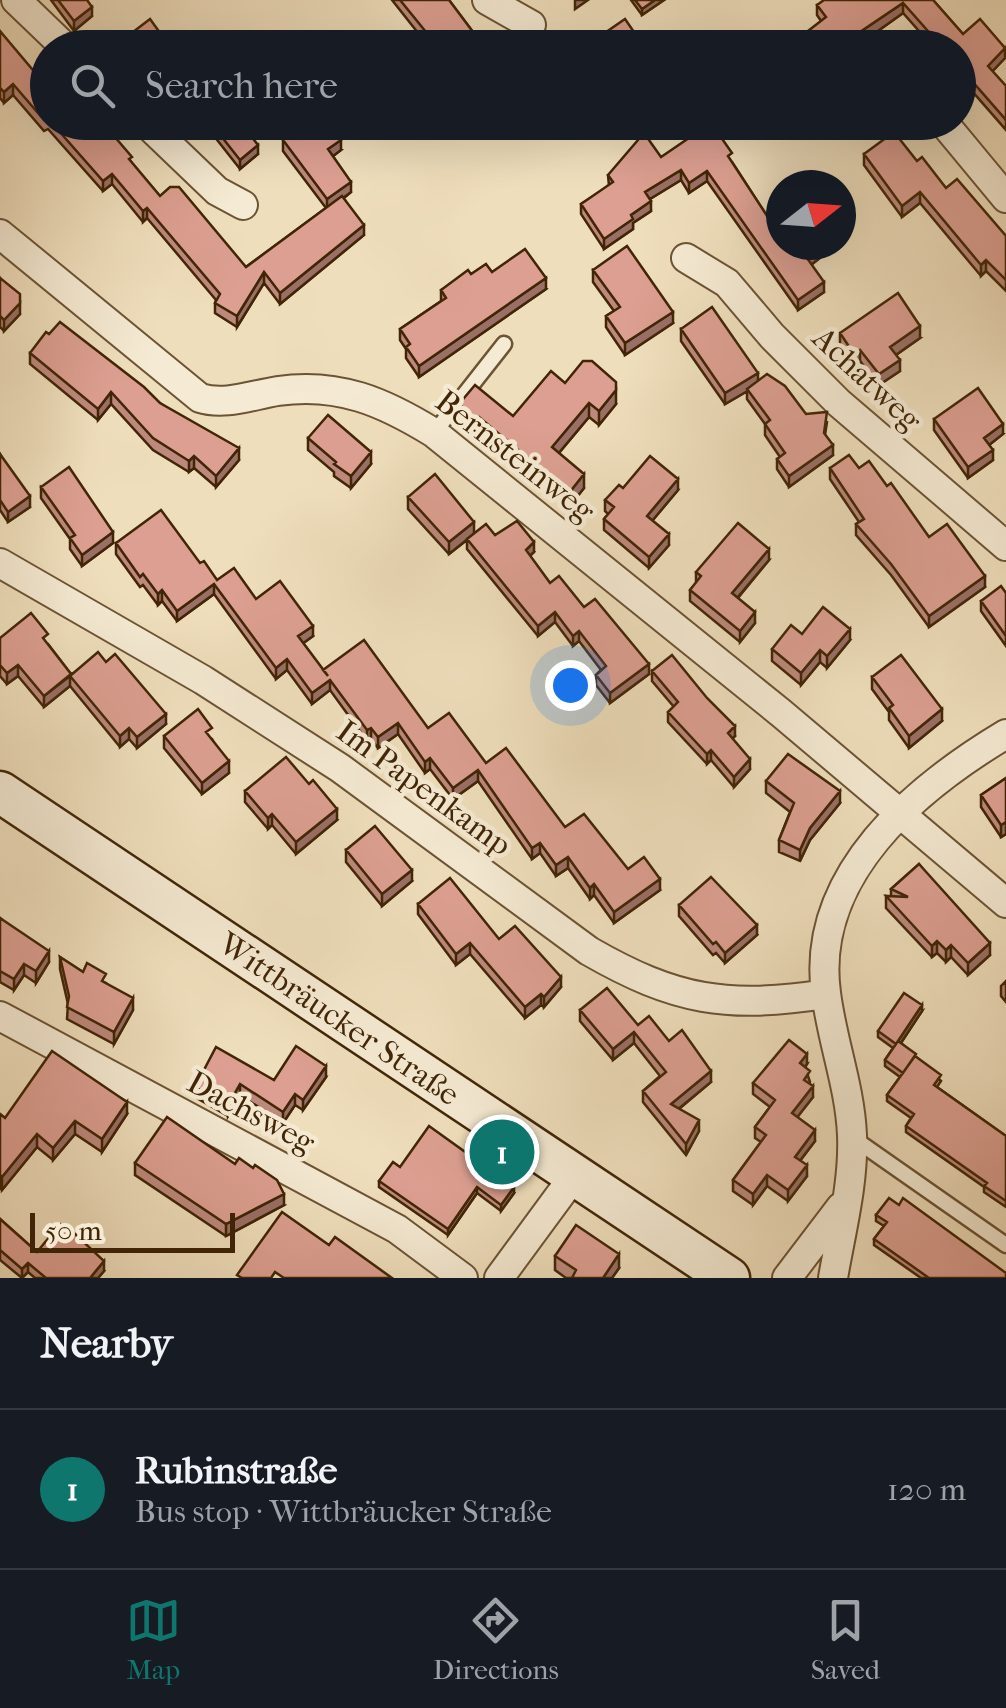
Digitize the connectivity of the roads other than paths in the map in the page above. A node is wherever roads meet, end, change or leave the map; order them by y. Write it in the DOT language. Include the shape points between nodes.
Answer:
graph roads {
  1 [pos="16,0"];
  2 [pos="487,0"];
  3 [pos="531,25"];
  4 [pos="47,30"];
  5 [pos="164,140"];
  6 [pos="957,140"];
  7 [pos="1006,198"];
  8 [pos="243,205"];
  9 [pos="0,234"];
  10 [pos="686,258"];
  11 [pos="504,344"];
  12 [pos="434,433"];
  13 [pos="1006,546"];
  14 [pos="0,563"];
  15 [pos="1006,734"];
  16 [pos="0,792"];
  17 [pos="900,813"];
  18 [pos="1006,903"];
  19 [pos="826,994"];
  20 [pos="0,1016"];
  21 [pos="852,1138"];
  22 [pos="574,1176"];
  23 [pos="847,1198"];
  24 [pos="1006,1245"];
  25 [pos="463,1278"];
  26 [pos="499,1278"];
  27 [pos="729,1278"];
  28 [pos="787,1278"];
  29 [pos="833,1278"];
  1 -- 4 [label="street"];
  2 -- 3 [label="street"];
  5 -- 8 [label="street" via="217,191"];
  6 -- 7 [label="street"];
  9 -- 12 [label="street, Bernsteinweg" via="200,398 333,390 386,404"];
  10 -- 13 [label="street, Achatweg" via="726,283 838,403"];
  11 -- 12 [label="lane"];
  12 -- 17 [label="street, Bernsteinweg"];
  14 -- 19 [label="street, Im Papenkamp" via="297,740 626,972 726,1002"];
  15 -- 17 [label="street"];
  16 -- 22 [label="main road, Wittbräucker Straße"];
  17 -- 18 [label="street, Bernsteinweg"];
  17 -- 19 [label="street" via="848,878 830,933"];
  19 -- 21 [label="street"];
  20 -- 25 [label="street, Dachsweg" via="397,1229"];
  21 -- 23 [label="street"];
  21 -- 24 [label="lane"];
  22 -- 26 [label="street"];
  22 -- 27 [label="main road, Wittbräucker Straße"];
  23 -- 28 [label="street"];
  23 -- 29 [label="street"];
}
